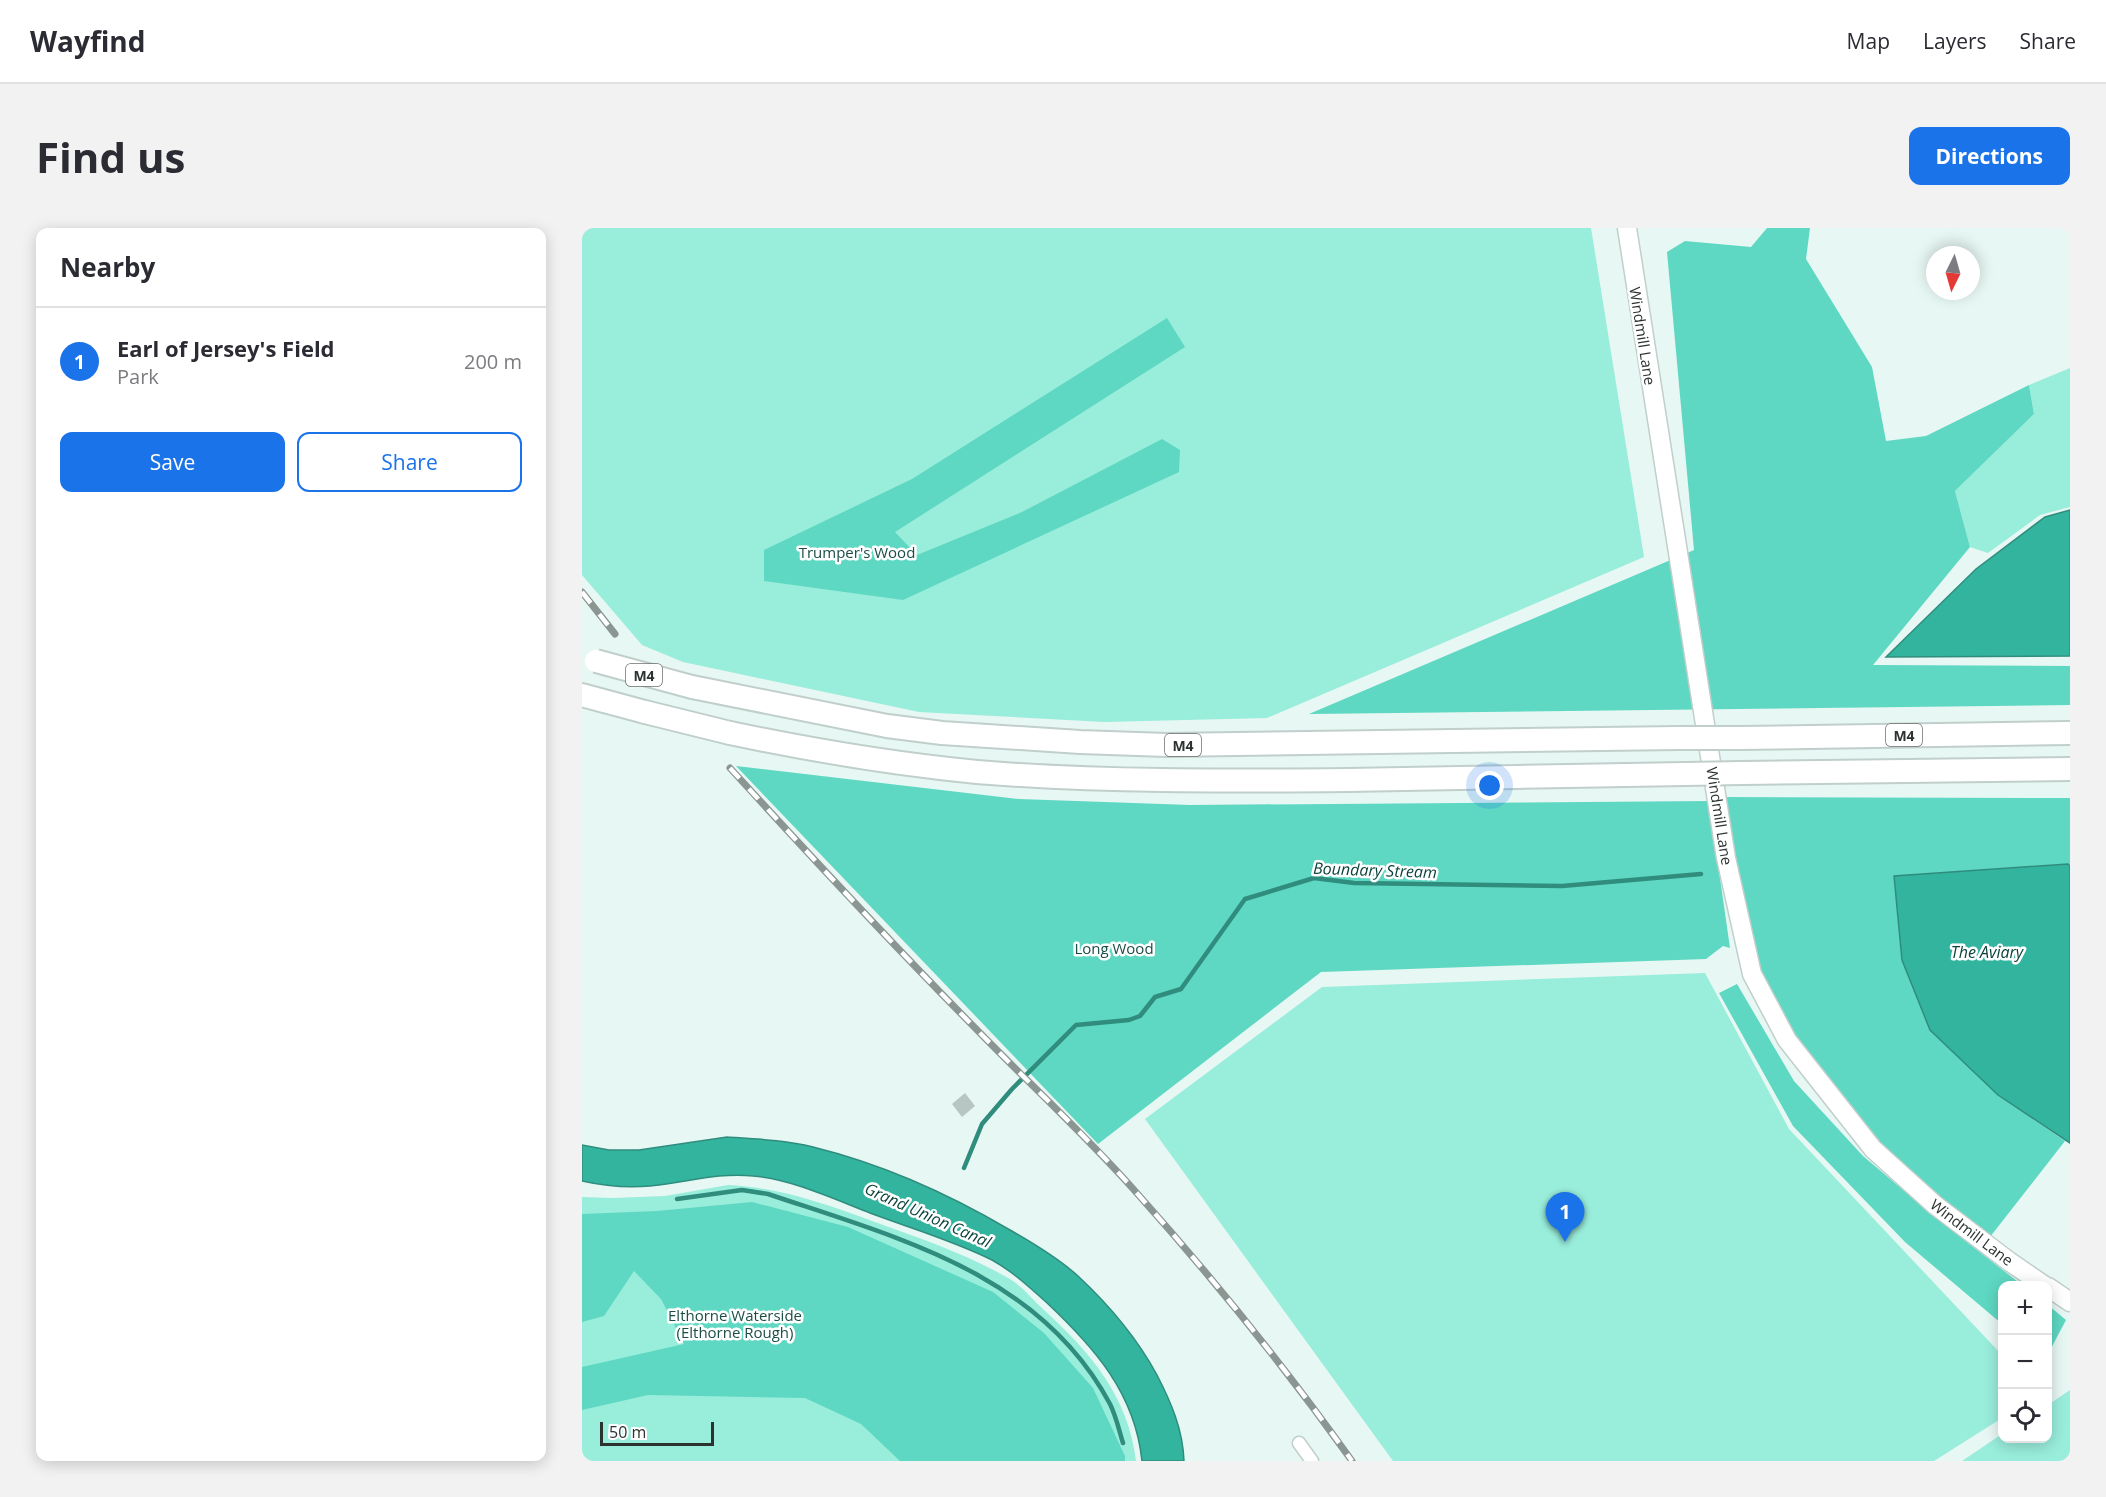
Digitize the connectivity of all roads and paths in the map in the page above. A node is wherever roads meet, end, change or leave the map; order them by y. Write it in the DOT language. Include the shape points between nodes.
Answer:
graph roads {
  1 [pos="1627,228"];
  2 [pos="589,659"];
  3 [pos="582,695"];
  4 [pos="2070,734"];
  5 [pos="2070,769"];
  6 [pos="2038,1281"];
  7 [pos="2052,1290"];
  8 [pos="2070,1302"];
  9 [pos="1299,1443"];
  10 [pos="1312,1461"];
  1 -- 6 [label="main road, Windmill Lane" via="1726,858 1752,974 1787,1040 1873,1149 1935,1205"];
  2 -- 4 [label="highway, M4, bridge" via="692,687 887,726 1080,742 1166,745"];
  3 -- 5 [label="highway, M4, bridge" via="814,750 926,766 1092,779 1274,781"];
  7 -- 8 [label="main road, Windmill Lane"];
  9 -- 10 [label="street"];
}
